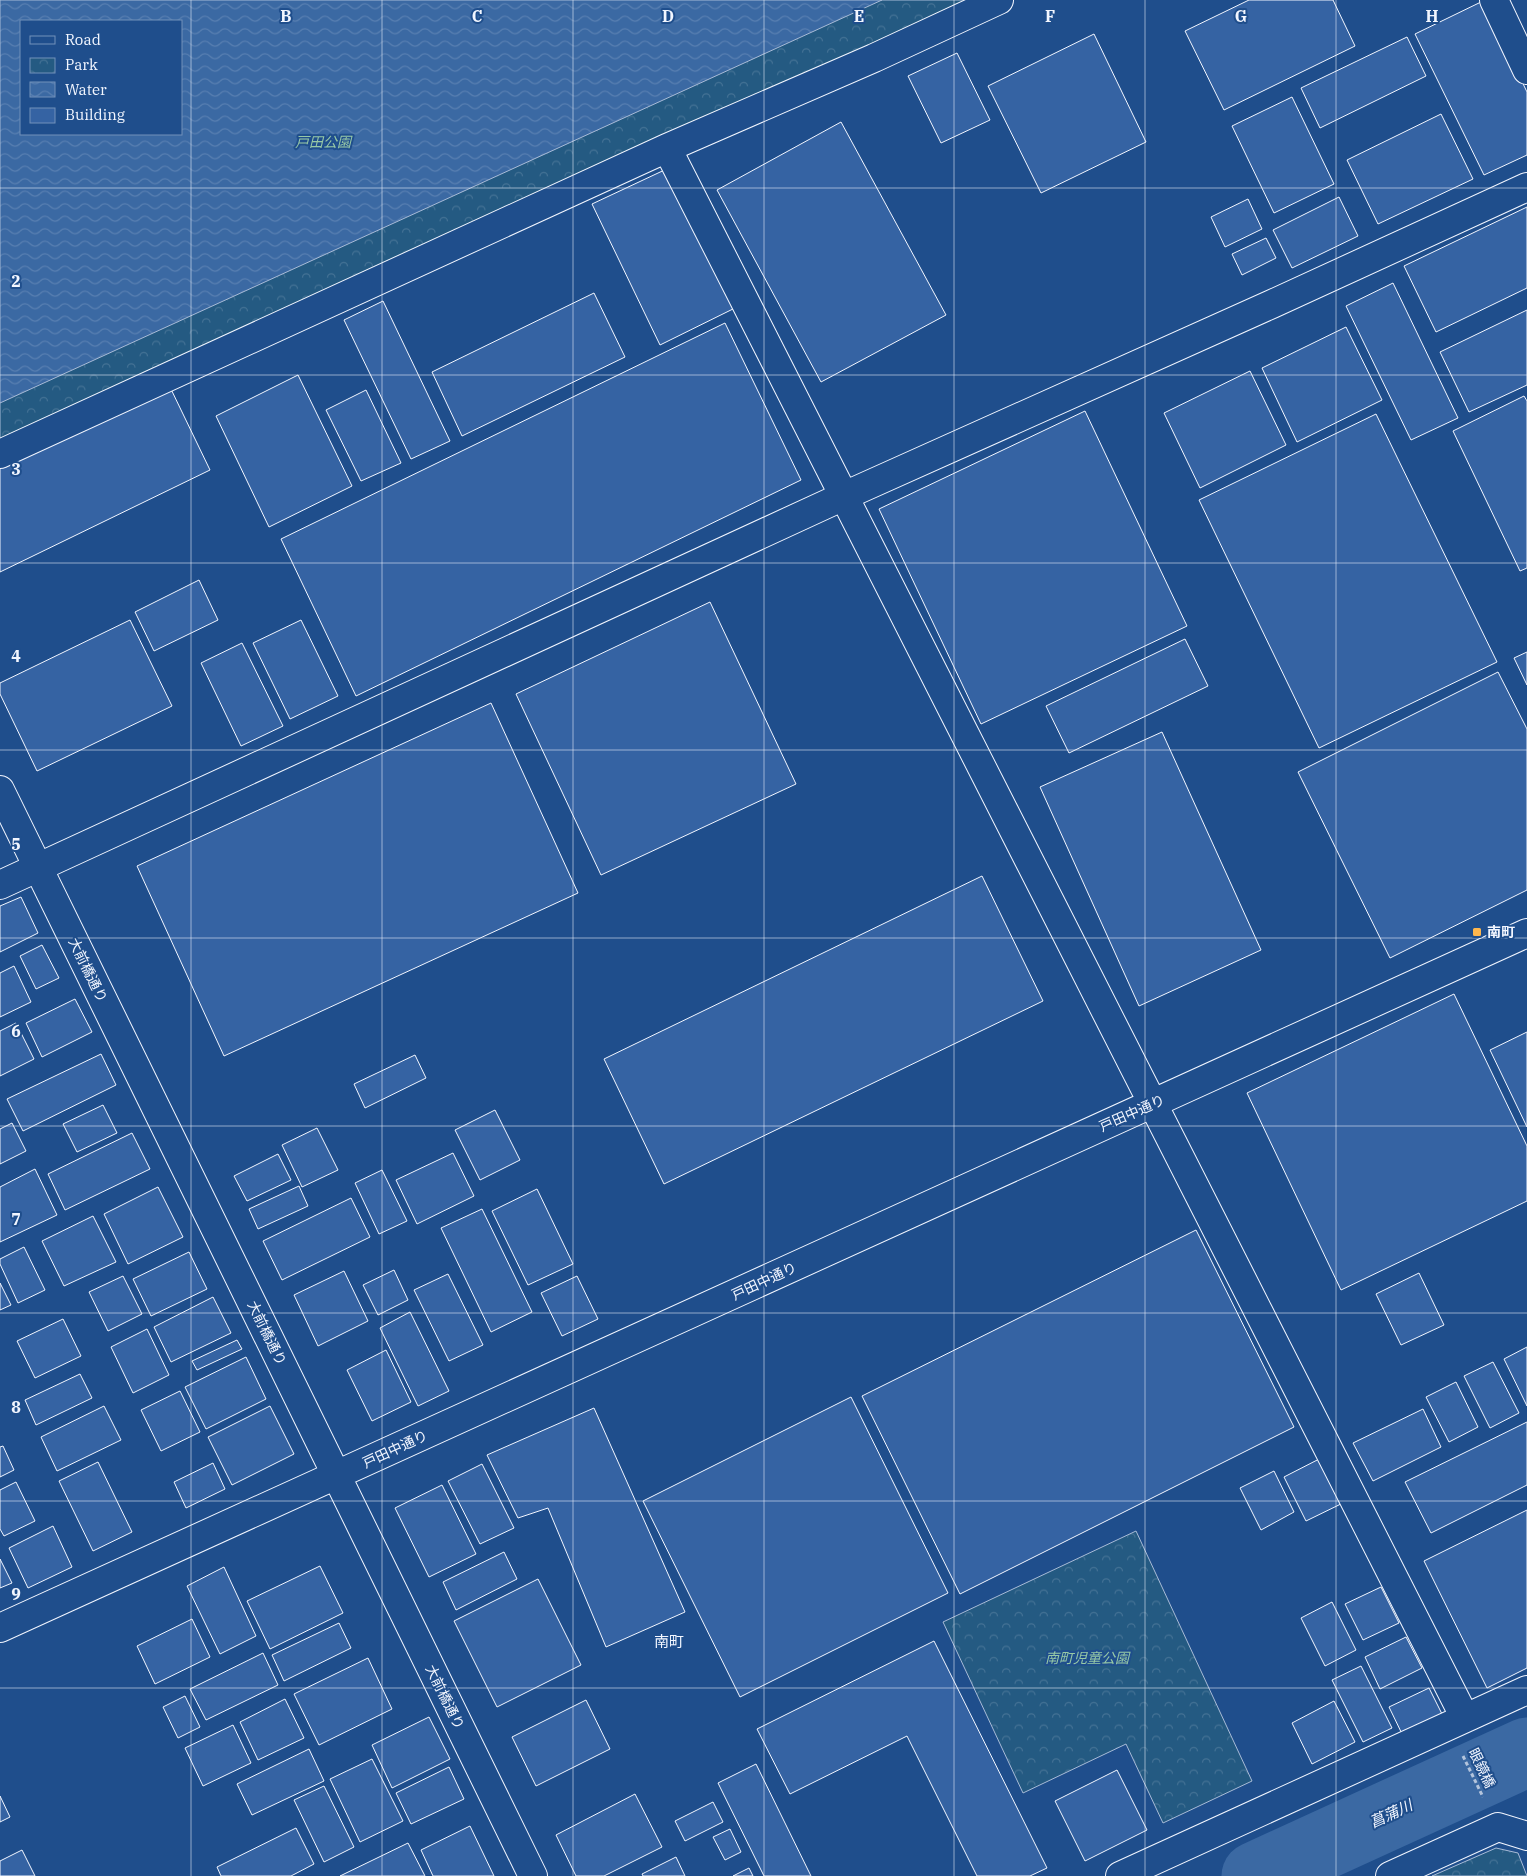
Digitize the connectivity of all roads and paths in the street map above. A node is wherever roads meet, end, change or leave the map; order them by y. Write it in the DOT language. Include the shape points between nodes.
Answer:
graph roads {
  1 [pos="1000,0"];
  2 [pos="1494,0"];
  3 [pos="1527,70"];
  4 [pos="668,148"];
  5 [pos="1527,186"];
  6 [pos="0,454"];
  7 [pos="844,496"];
  8 [pos="0,790"];
  9 [pos="37,868"];
  10 [pos="0,885"];
  11 [pos="1527,933"];
  12 [pos="1153,1103"];
  13 [pos="337,1475"];
  14 [pos="0,1628"];
  15 [pos="1527,1690"];
  16 [pos="1465,1718"];
  17 [pos="1463,1756"];
  18 [pos="1485,1800"];
  19 [pos="1527,1836"];
  20 [pos="533,1876"];
  21 [pos="1120,1876"];
  22 [pos="1390,1876"];
  1 -- 4 [label="street"];
  2 -- 3 [label="street"];
  4 -- 6 [label="street"];
  4 -- 7 [label="street"];
  5 -- 7 [label="street"];
  7 -- 9 [label="street"];
  7 -- 12 [label="street"];
  8 -- 9 [label="street, 大前橋通り"];
  9 -- 10 [label="street"];
  9 -- 13 [label="street, 大前橋通り"];
  11 -- 12 [label="street, 戸田中通り"];
  12 -- 13 [label="street, 戸田中通り"];
  12 -- 16 [label="street"];
  13 -- 14 [label="street, 戸田中通り"];
  13 -- 20 [label="street, 大前橋通り"];
  15 -- 16 [label="street"];
  16 -- 21 [label="street"];
  17 -- 18 [label="path, 眼鏡橋"];
  19 -- 22 [label="street" via="1498,1827"];
}
